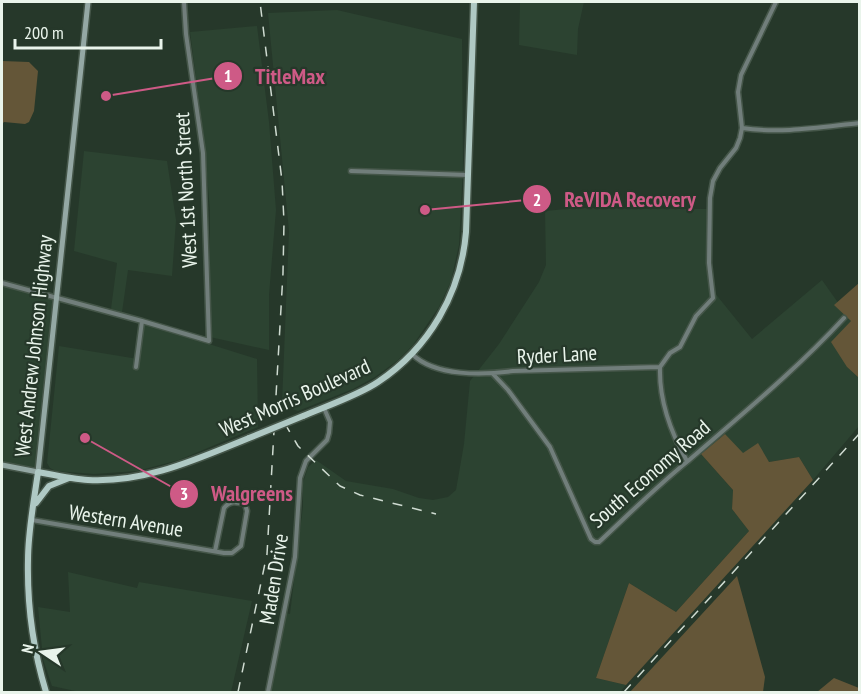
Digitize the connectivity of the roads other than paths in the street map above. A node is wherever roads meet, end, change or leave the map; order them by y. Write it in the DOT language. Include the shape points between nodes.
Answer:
graph roads {
  1 [pos="88,2"];
  2 [pos="184,2"];
  3 [pos="474,2"];
  4 [pos="776,2"];
  5 [pos="860,123"];
  6 [pos="742,128"];
  7 [pos="351,171"];
  8 [pos="468,175"];
  9 [pos="2,283"];
  10 [pos="56,298"];
  11 [pos="844,318"];
  12 [pos="142,321"];
  13 [pos="412,354"];
  14 [pos="136,367"];
  15 [pos="660,367"];
  16 [pos="493,374"];
  17 [pos="324,407"];
  18 [pos="687,461"];
  19 [pos="2,465"];
  20 [pos="38,472"];
  21 [pos="71,478"];
  22 [pos="34,507"];
  23 [pos="32,520"];
  24 [pos="215,551"];
  25 [pos="46,693"];
  26 [pos="268,693"];
  1 -- 10 [label="main road, West Andrew Johnson Highway"];
  2 -- 12 [label="street, West 1st North Street" via="203,153 209,341"];
  3 -- 8 [label="main road, West Morris Boulevard"];
  4 -- 6 [label="street" via="741,75 738,92"];
  5 -- 6 [label="street"];
  6 -- 15 [label="street" via="736,148 720,168 711,190 709,263 713,298 696,316 680,347"];
  7 -- 8 [label="street"];
  8 -- 13 [label="main road, West Morris Boulevard" via="465,248 457,280 441,315"];
  9 -- 10 [label="street"];
  10 -- 12 [label="street"];
  10 -- 20 [label="main road, West Andrew Johnson Highway"];
  11 -- 18 [label="street, South Economy Road" via="730,426"];
  12 -- 14 [label="street"];
  13 -- 16 [label="street, Ryder Lane" via="428,366 445,371"];
  13 -- 17 [label="main road, West Morris Boulevard" via="378,383"];
  15 -- 16 [label="street, Ryder Lane"];
  15 -- 18 [label="street" via="669,423"];
  16 -- 18 [label="street, South Economy Road" via="550,447 595,542"];
  17 -- 21 [label="main road, West Morris Boulevard, bridge" via="174,468 132,479"];
  17 -- 26 [label="street, Maden Drive" via="328,415 327,440 306,461 300,478 295,557"];
  19 -- 20 [label="main road"];
  20 -- 21 [label="main road, West Morris Boulevard"];
  20 -- 22 [label="main road, West Andrew Johnson Highway"];
  21 -- 22 [label="main road" via="49,486"];
  22 -- 23 [label="main road, West Andrew Johnson Highway"];
  23 -- 24 [label="street, Western Avenue"];
  23 -- 25 [label="main road, West Andrew Johnson Highway" via="28,596 32,637"];
  24 -- 24 [label="street" via="224,508 233,502 245,504 248,511 241,546 232,553"];
}
